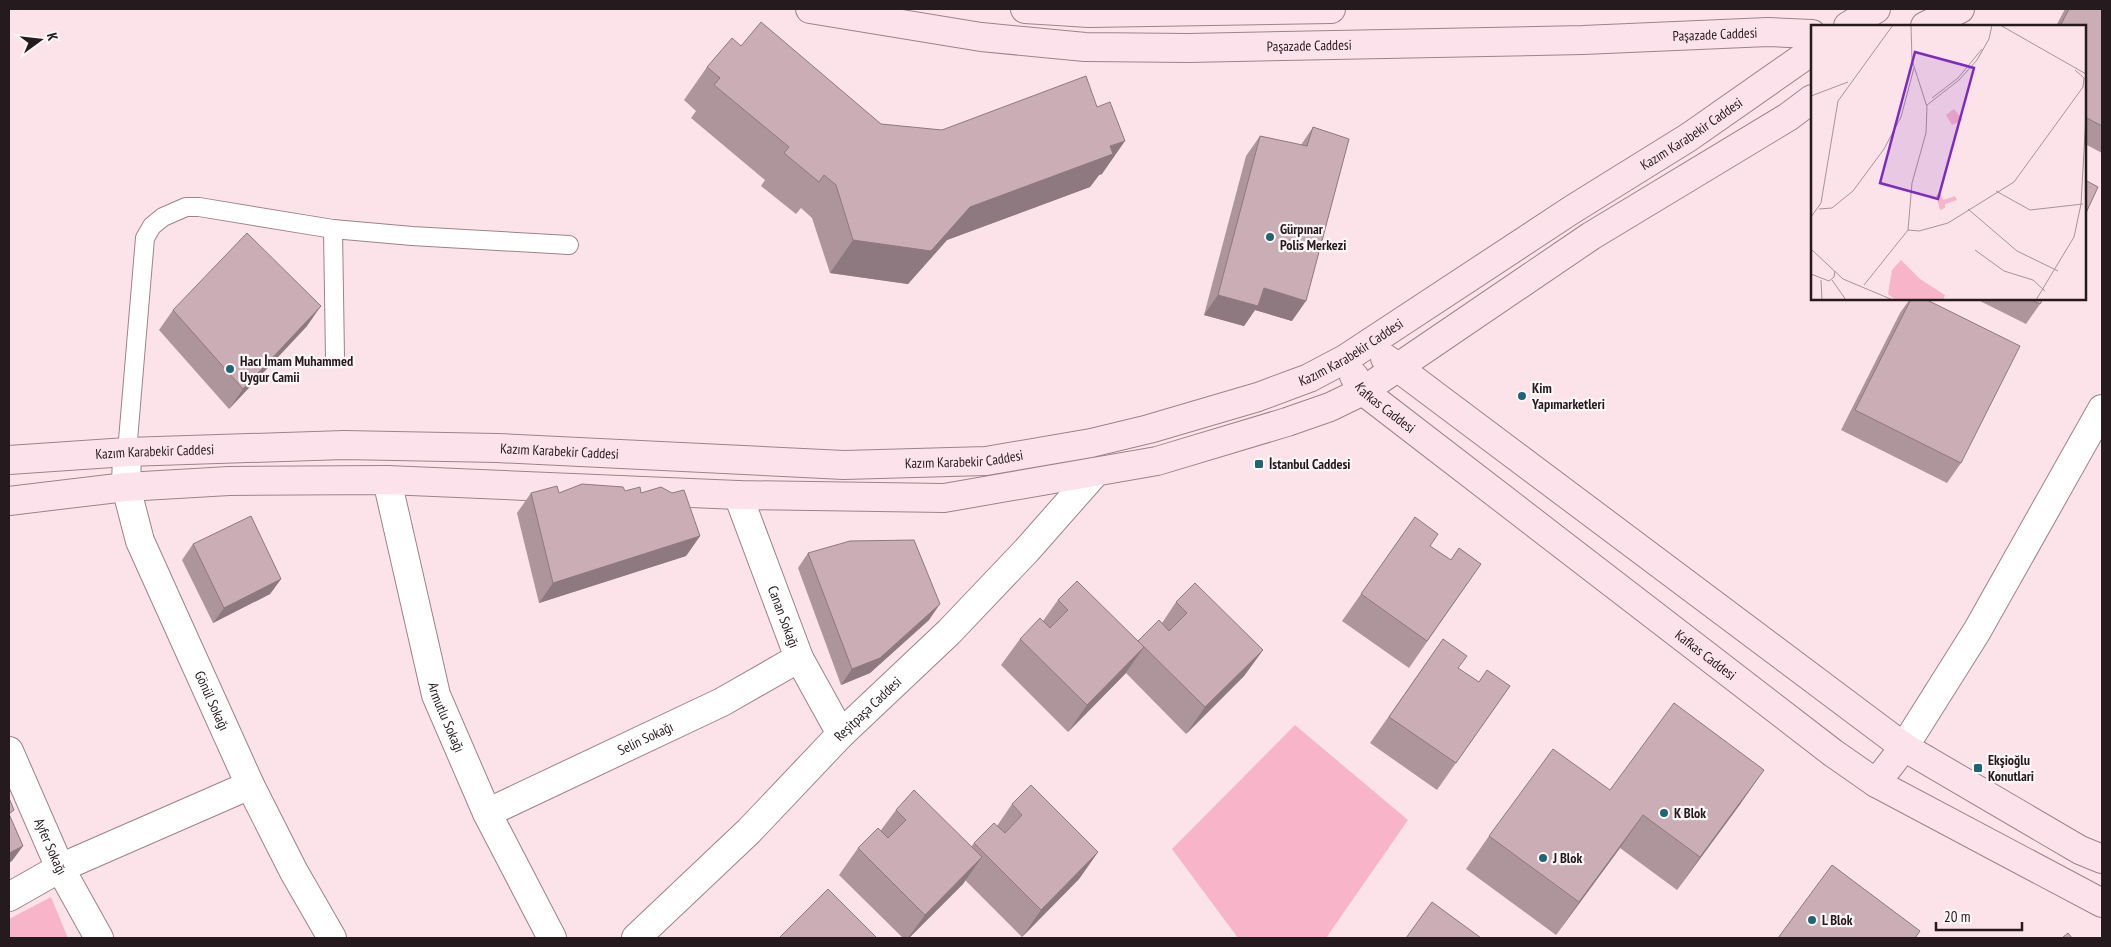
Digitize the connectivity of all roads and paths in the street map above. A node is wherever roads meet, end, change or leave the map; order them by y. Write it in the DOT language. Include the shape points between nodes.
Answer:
graph roads {
  1 [pos="810,9"];
  2 [pos="1025,9"];
  3 [pos="1331,9"];
  4 [pos="1960,9"];
  5 [pos="1089,11"];
  6 [pos="1927,25"];
  7 [pos="1811,34"];
  8 [pos="1811,52"];
  9 [pos="1811,100"];
  10 [pos="333,228"];
  11 [pos="569,245"];
  12 [pos="1368,344"];
  13 [pos="335,358"];
  14 [pos="1345,359"];
  15 [pos="1397,368"];
  16 [pos="1363,391"];
  17 [pos="2102,409"];
  18 [pos="1091,443"];
  19 [pos="127,452"];
  20 [pos="9,460"];
  21 [pos="1094,474"];
  22 [pos="387,480"];
  23 [pos="126,487"];
  24 [pos="738,496"];
  25 [pos="9,501"];
  26 [pos="799,658"];
  27 [pos="841,734"];
  28 [pos="1904,747"];
  29 [pos="9,751"];
  30 [pos="1876,783"];
  31 [pos="250,785"];
  32 [pos="487,813"];
  33 [pos="2102,860"];
  34 [pos="60,868"];
  35 [pos="9,897"];
  36 [pos="2102,904"];
  37 [pos="99,938"];
  38 [pos="332,938"];
  39 [pos="552,938"];
  40 [pos="636,938"];
  1 -- 7 [label="street, Paşazade Caddesi" via="981,37 1086,47 1188,48 1583,40 1768,32"];
  2 -- 5 [label="street"];
  3 -- 5 [label="street"];
  4 -- 6 [label="street"];
  8 -- 12 [label="street, Kazım Karabekir Caddesi" via="1689,137 1573,208"];
  9 -- 15 [label="street" via="1591,236"];
  10 -- 11 [label="lane"];
  10 -- 13 [label="lane"];
  10 -- 19 [label="lane" via="199,207 174,211 152,226 144,238"];
  12 -- 14 [label="street, Kazım Karabekir Caddesi"];
  12 -- 15 [label="street"];
  14 -- 16 [label="street, Kafkas Caddesi"];
  14 -- 18 [label="street, Kazım Karabekir Caddesi" via="1309,378 1258,397"];
  15 -- 16 [label="street"];
  15 -- 28 [label="street"];
  16 -- 21 [label="street" via="1330,407 1277,425 1156,461"];
  16 -- 30 [label="street, Kafkas Caddesi"];
  17 -- 28 [label="street" via="1977,631"];
  18 -- 19 [label="street, Kazım Karabekir Caddesi" via="986,461 844,465 497,448 344,445"];
  18 -- 21 [label="street"];
  19 -- 20 [label="street, Kazım Karabekir Caddesi"];
  19 -- 23 [label="street, Gönül Sokağı"];
  21 -- 24 [label="street" via="944,498"];
  21 -- 27 [label="street, Reşitpaşa Caddesi" via="949,632"];
  22 -- 23 [label="street" via="229,481"];
  22 -- 24 [label="street"];
  22 -- 32 [label="street, Armutlu Sokağı" via="436,694"];
  23 -- 25 [label="street"];
  23 -- 31 [label="street, Gönül Sokağı" via="140,541"];
  24 -- 26 [label="street, Canan Sokağı"];
  26 -- 27 [label="street, Canan Sokağı"];
  26 -- 32 [label="street, Selin Sokağı" via="722,702"];
  27 -- 40 [label="street, Reşitpaşa Caddesi" via="749,831"];
  28 -- 30 [label="street"];
  28 -- 33 [label="street"];
  29 -- 34 [label="street, Ayfer Sokağı"];
  30 -- 36 [label="street, Kafkas Caddesi"];
  31 -- 34 [label="street"];
  31 -- 38 [label="street, Gönül Sokağı"];
  32 -- 39 [label="street, Armutlu Sokağı"];
  34 -- 35 [label="street"];
  34 -- 37 [label="street, Ayfer Sokağı"];
}
